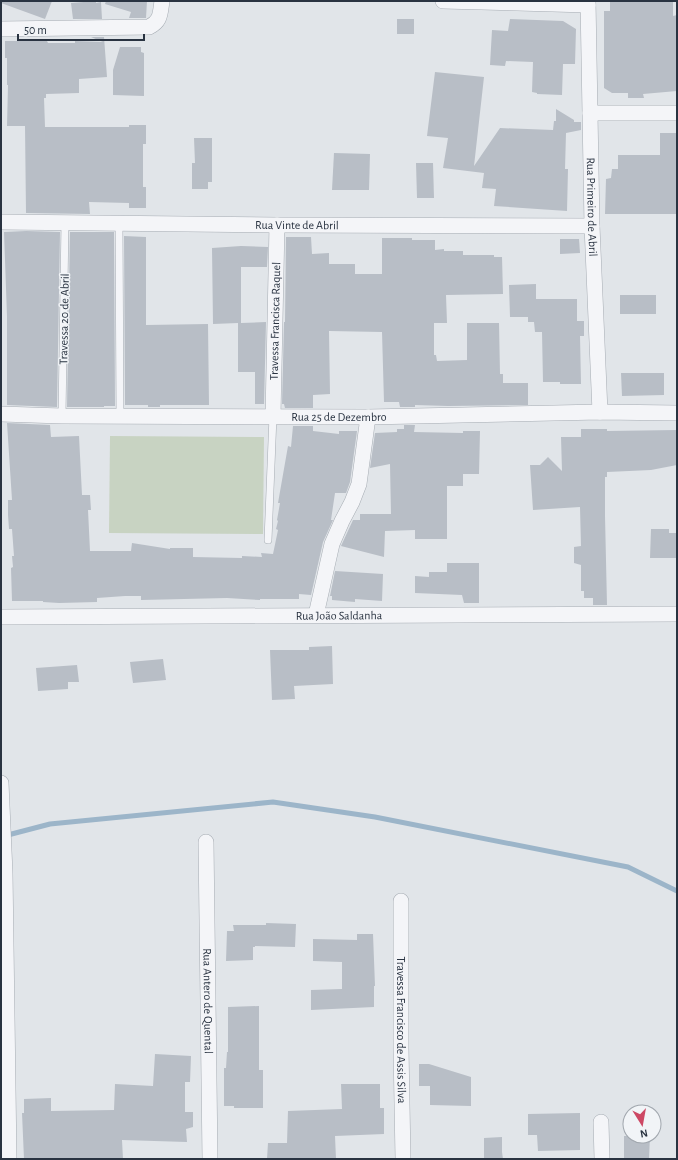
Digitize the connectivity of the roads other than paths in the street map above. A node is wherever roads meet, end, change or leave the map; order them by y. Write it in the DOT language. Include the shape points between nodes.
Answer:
graph roads {
  1 [pos="162,1"];
  2 [pos="443,1"];
  3 [pos="588,3"];
  4 [pos="1,29"];
  5 [pos="590,113"];
  6 [pos="677,113"];
  7 [pos="1,222"];
  8 [pos="65,222"];
  9 [pos="119,223"];
  10 [pos="277,225"];
  11 [pos="592,226"];
  12 [pos="600,412"];
  13 [pos="677,413"];
  14 [pos="1,414"];
  15 [pos="62,416"];
  16 [pos="120,416"];
  17 [pos="273,416"];
  18 [pos="368,417"];
  19 [pos="268,540"];
  20 [pos="677,614"];
  21 [pos="316,615"];
  22 [pos="1,617"];
  23 [pos="1,783"];
  24 [pos="206,842"];
  25 [pos="401,900"];
  26 [pos="601,1122"];
  27 [pos="9,1159"];
  28 [pos="210,1159"];
  29 [pos="403,1159"];
  30 [pos="602,1159"];
  1 -- 4 [label="street" via="159,19 148,28"];
  2 -- 3 [label="street"];
  3 -- 5 [label="street, Rua Primeiro de Abril"];
  5 -- 6 [label="street"];
  5 -- 11 [label="street, Rua Primeiro de Abril"];
  7 -- 8 [label="street, Rua Vinte de Abril"];
  8 -- 9 [label="street, Rua Vinte de Abril"];
  8 -- 15 [label="lane, Travessa 20 de Abril"];
  9 -- 10 [label="street, Rua Vinte de Abril"];
  9 -- 16 [label="lane"];
  10 -- 11 [label="street, Rua Vinte de Abril"];
  10 -- 17 [label="street, Travessa Francisca Raquel"];
  11 -- 12 [label="street, Rua Primeiro de Abril"];
  12 -- 13 [label="street, Rua 25 de Dezembro"];
  12 -- 18 [label="street, Rua 25 de Dezembro"];
  14 -- 15 [label="street, Rua 25 de Dezembro"];
  15 -- 16 [label="street, Rua 25 de Dezembro"];
  16 -- 17 [label="street, Rua 25 de Dezembro"];
  17 -- 18 [label="street, Rua 25 de Dezembro"];
  17 -- 19 [label="lane"];
  18 -- 21 [label="street" via="359,484 332,544"];
  20 -- 21 [label="street, Rua João Saldanha"];
  21 -- 22 [label="street, Rua João Saldanha"];
  23 -- 27 [label="street" via="5,873"];
  24 -- 28 [label="street, Rua Antero de Quental"];
  25 -- 29 [label="street, Travessa Francisco de Assis Silva"];
  26 -- 30 [label="street"];
}
